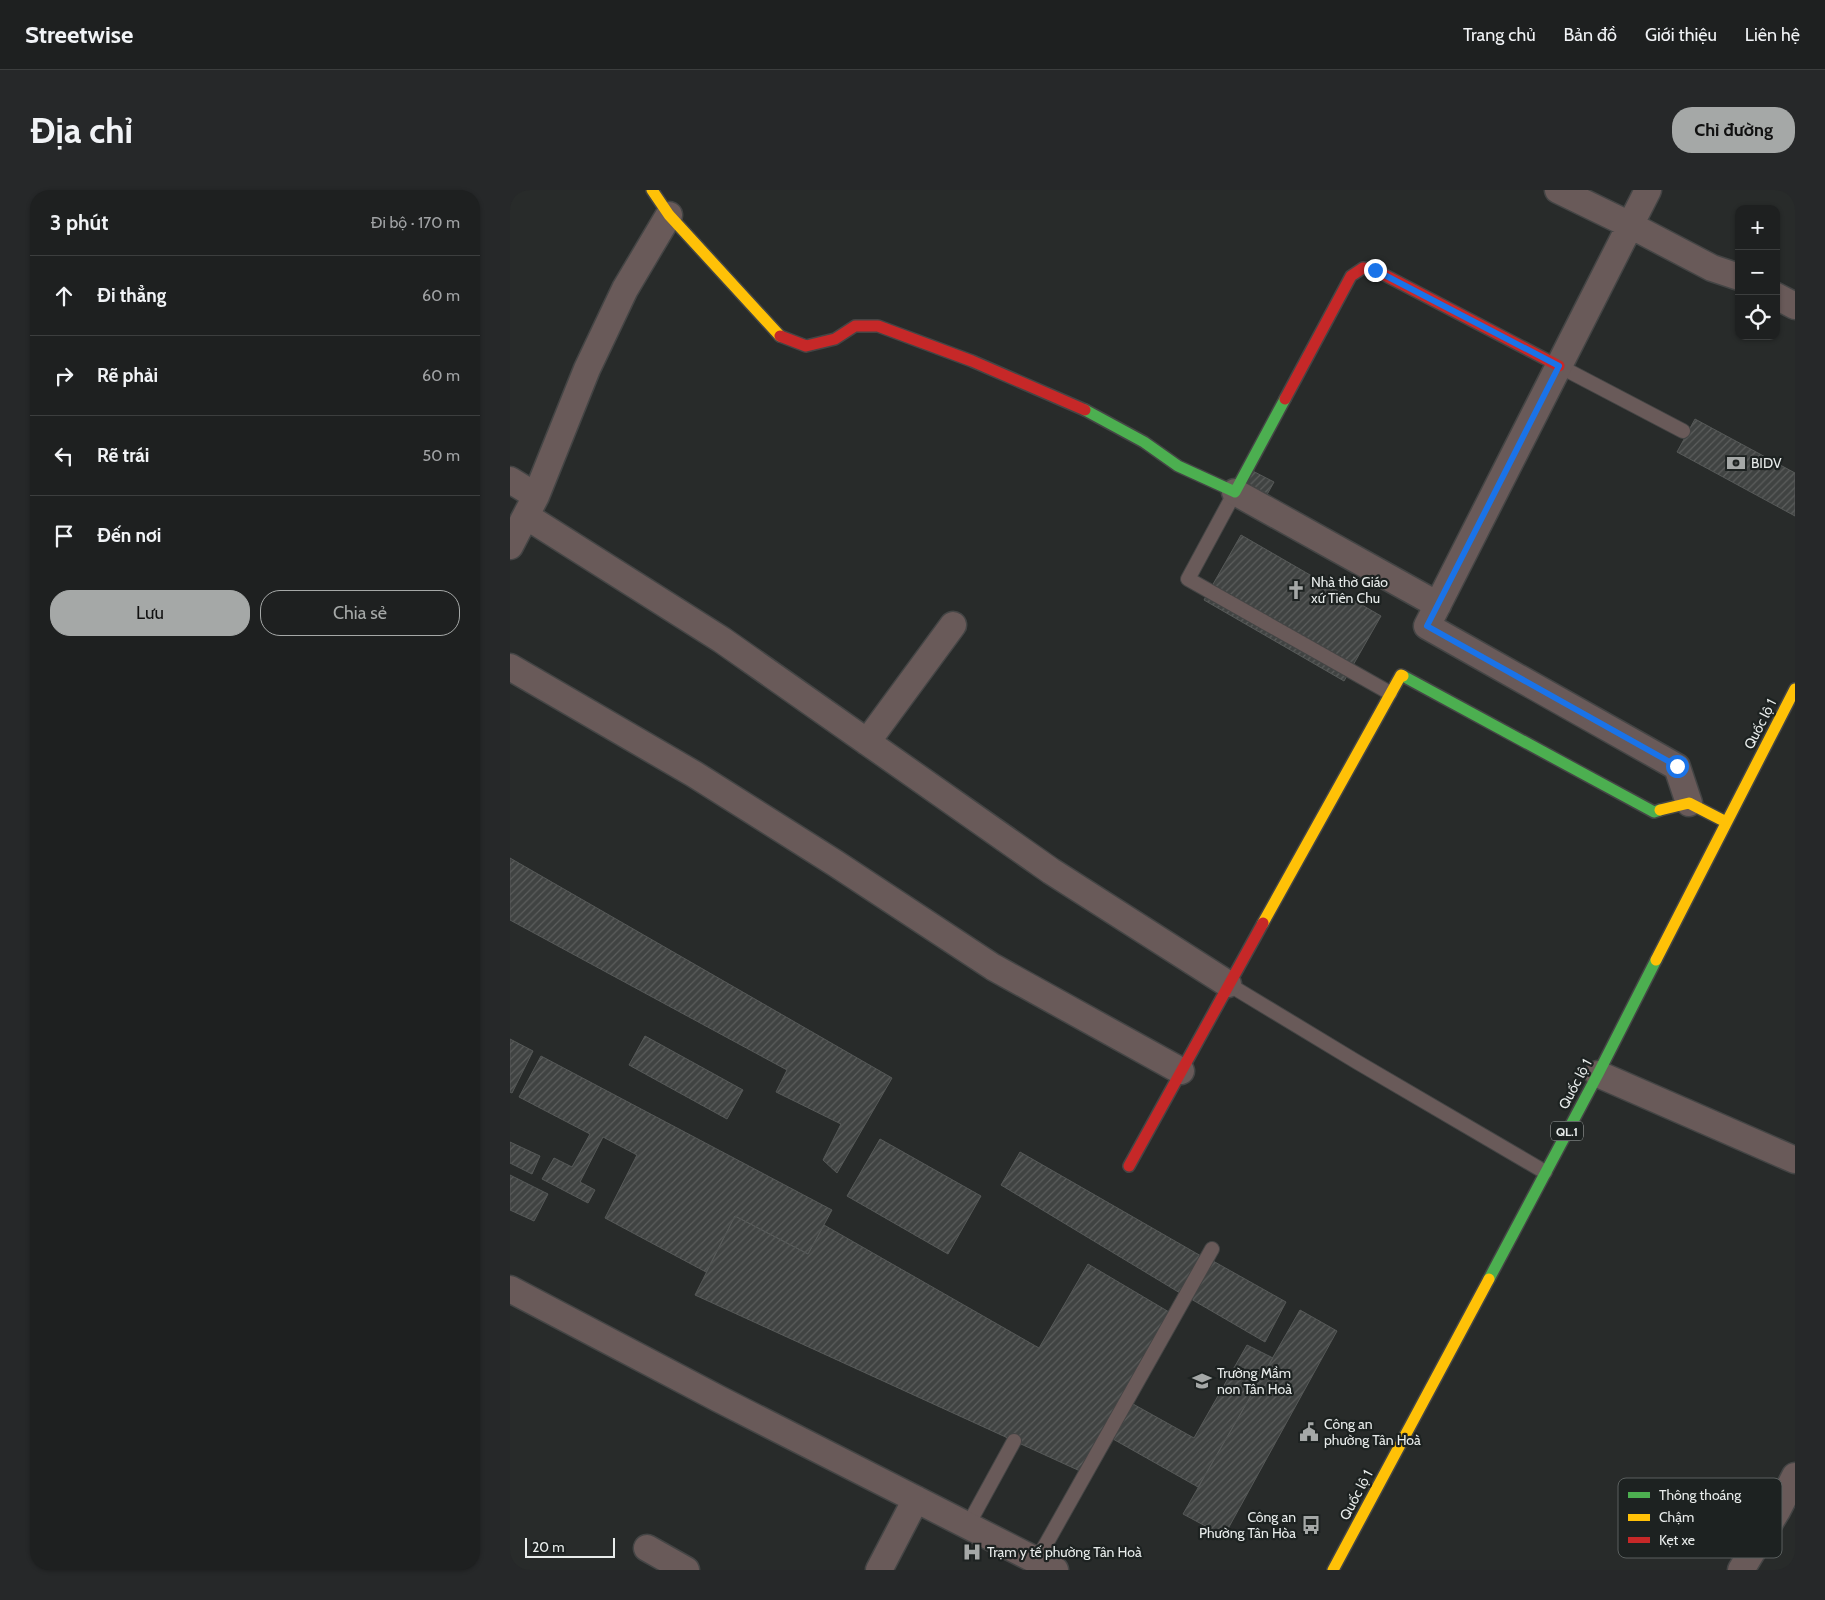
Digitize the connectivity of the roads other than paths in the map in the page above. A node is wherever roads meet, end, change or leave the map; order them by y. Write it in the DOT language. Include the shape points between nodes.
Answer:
graph roads {
  1 [pos="652,190"];
  2 [pos="1558,190"];
  3 [pos="1648,190"];
  4 [pos="670,215"];
  5 [pos="1630,225"];
  6 [pos="1735,276"];
  7 [pos="1780,298"];
  8 [pos="1795,306"];
  9 [pos="1559,366"];
  10 [pos="1683,431"];
  11 [pos="510,480"];
  12 [pos="1235,492"];
  13 [pos="531,506"];
  14 [pos="510,546"];
  15 [pos="1438,605"];
  16 [pos="953,625"];
  17 [pos="510,667"];
  18 [pos="1795,689"];
  19 [pos="1390,693"];
  20 [pos="867,742"];
  21 [pos="1689,803"];
  22 [pos="1726,822"];
  23 [pos="1228,984"];
  24 [pos="1181,1071"];
  25 [pos="1598,1074"];
  26 [pos="1795,1160"];
  27 [pos="1129,1166"];
  28 [pos="1545,1172"];
  29 [pos="1212,1249"];
  30 [pos="510,1289"];
  31 [pos="1014,1441"];
  32 [pos="1795,1476"];
  33 [pos="916,1499"];
  34 [pos="1782,1501"];
  35 [pos="968,1524"];
  36 [pos="647,1548"];
  37 [pos="1748,1558"];
  38 [pos="1046,1565"];
  39 [pos="686,1570"];
  40 [pos="879,1570"];
  41 [pos="1333,1570"];
  42 [pos="1741,1570"];
  1 -- 4 [label="main road"];
  2 -- 5 [label="street"];
  3 -- 5 [label="street"];
  4 -- 12 [label="main road" via="778,335 806,346 835,339 855,326 878,326 972,361 1092,413 1144,442 1178,466"];
  4 -- 13 [label="street" via="612,316"];
  5 -- 6 [label="street" via="1712,268"];
  5 -- 9 [label="street"];
  7 -- 8 [label="street"];
  9 -- 10 [label="lane"];
  9 -- 12 [label="main road" via="1375,270 1363,268 1351,276"];
  9 -- 15 [label="street"];
  11 -- 13 [label="street"];
  12 -- 15 [label="street"];
  12 -- 19 [label="lane" via="1188,580"];
  13 -- 14 [label="street"];
  13 -- 20 [label="street"];
  15 -- 21 [label="street" via="1427,626 1677,766"];
  16 -- 20 [label="street"];
  17 -- 24 [label="street" via="694,774 994,967"];
  18 -- 22 [label="main road, Quốc lộ 1 / QL.1"];
  19 -- 21 [label="main road" via="1400,675 1654,812"];
  19 -- 23 [label="main road"];
  20 -- 23 [label="street" via="1051,871"];
  21 -- 22 [label="main road"];
  22 -- 25 [label="main road, Quốc lộ 1 / QL.1"];
  23 -- 24 [label="main road"];
  23 -- 28 [label="lane"];
  24 -- 27 [label="main road"];
  25 -- 26 [label="street"];
  25 -- 28 [label="main road, Quốc lộ 1 / QL.1"];
  28 -- 41 [label="main road, Quốc lộ 1 / QL.1"];
  29 -- 38 [label="lane"];
  30 -- 33 [label="street"];
  31 -- 35 [label="lane"];
  32 -- 34 [label="street"];
  33 -- 35 [label="street"];
  33 -- 40 [label="street"];
  35 -- 38 [label="street"];
  36 -- 39 [label="street"];
  37 -- 42 [label="street"];
}
